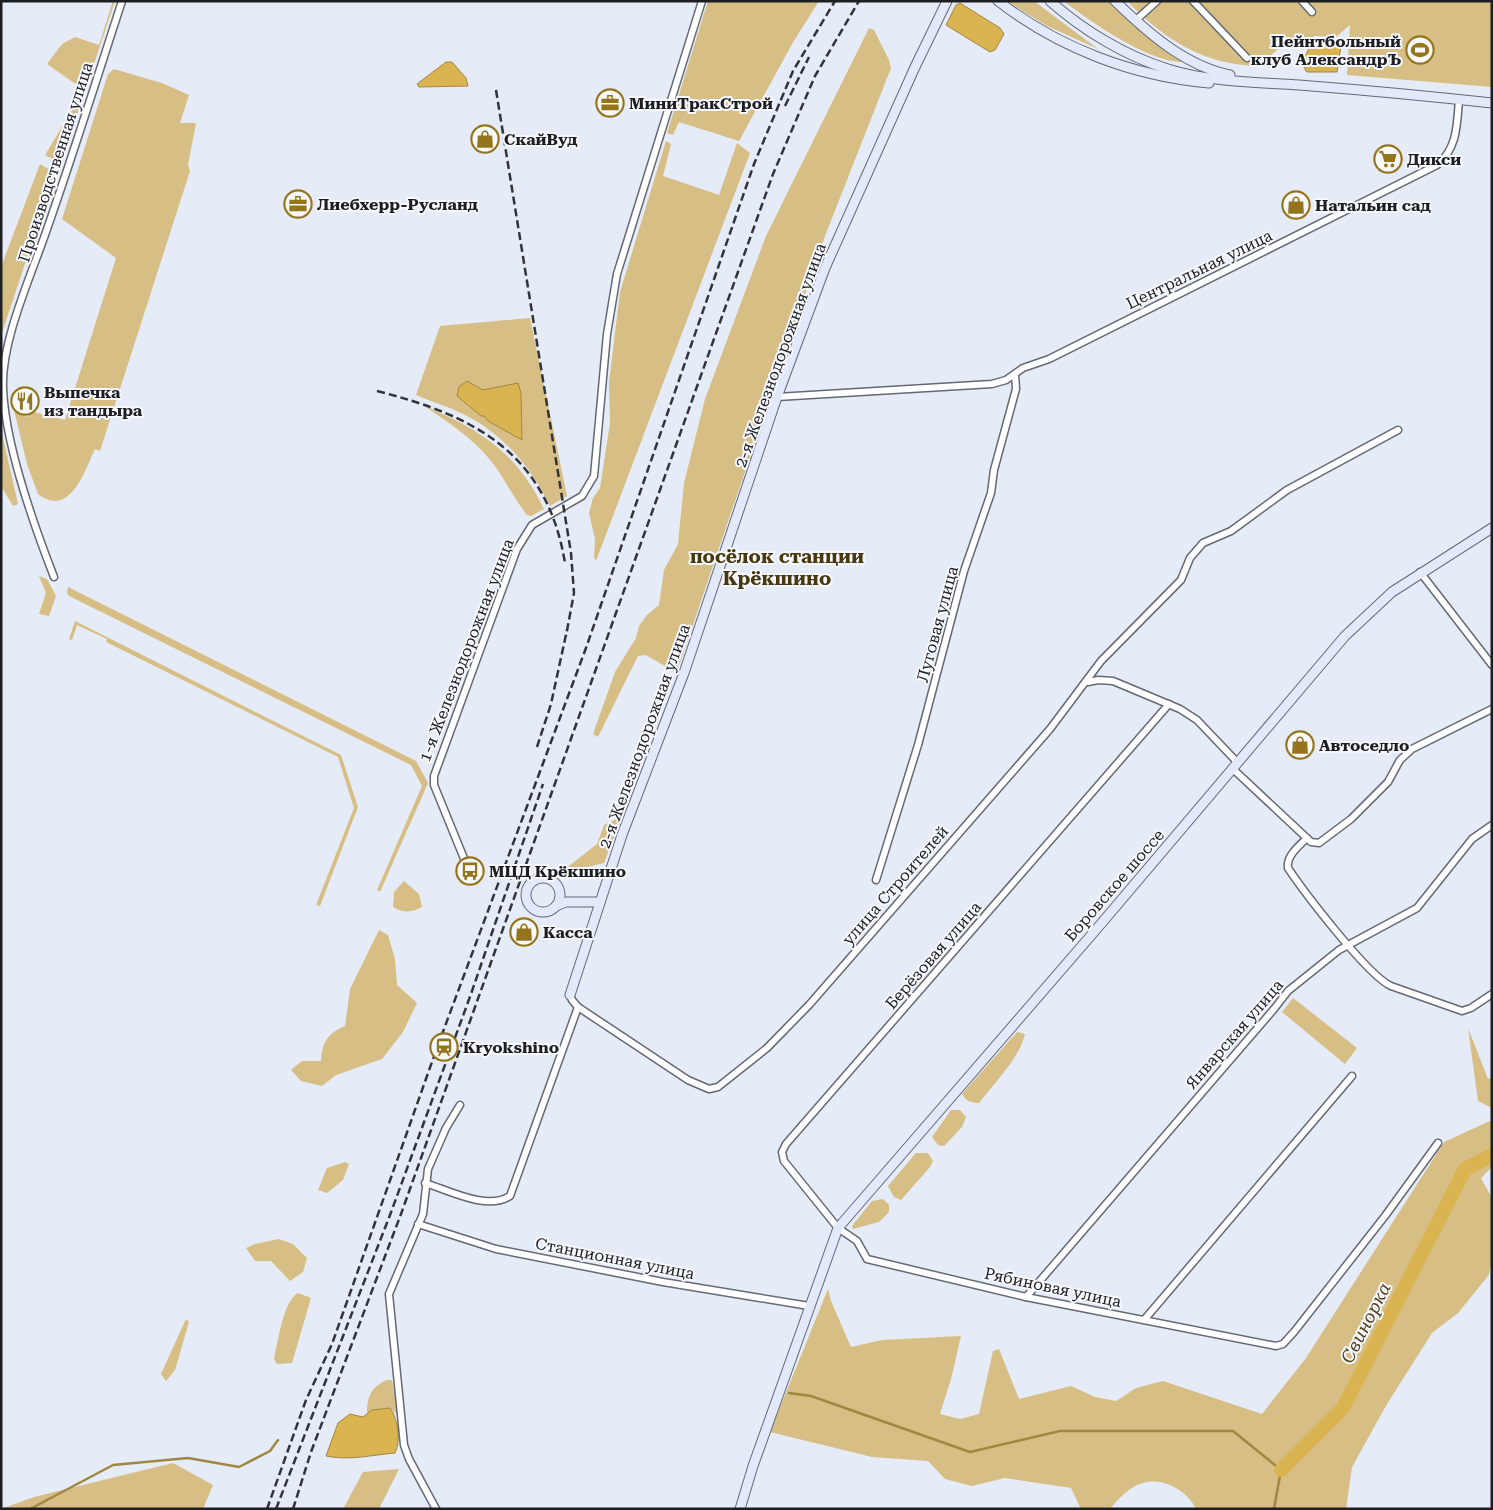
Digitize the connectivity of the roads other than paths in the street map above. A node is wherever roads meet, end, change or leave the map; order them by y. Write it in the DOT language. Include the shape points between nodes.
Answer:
graph roads {
  1 [pos="122,1"];
  2 [pos="702,1"];
  3 [pos="947,1"];
  4 [pos="998,1"];
  5 [pos="1050,1"];
  6 [pos="1116,1"];
  7 [pos="1157,1"];
  8 [pos="1193,1"];
  9 [pos="1302,1"];
  10 [pos="1312,12"];
  11 [pos="1136,20"];
  12 [pos="1248,58"];
  13 [pos="1272,83"];
  14 [pos="1282,84"];
  15 [pos="1460,99"];
  16 [pos="1492,103"];
  17 [pos="1015,374"];
  18 [pos="777,397"];
  19 [pos="1398,430"];
  20 [pos="1492,528"];
  21 [pos="1420,572"];
  22 [pos="54,577"];
  23 [pos="1492,665"];
  24 [pos="1088,682"];
  25 [pos="1169,704"];
  26 [pos="1492,709"];
  27 [pos="1235,766"];
  28 [pos="1492,825"];
  29 [pos="1309,840"];
  30 [pos="464,871"];
  31 [pos="876,880"];
  32 [pos="563,899"];
  33 [pos="599,902"];
  34 [pos="1348,946"];
  35 [pos="1492,994"];
  36 [pos="570,995"];
  37 [pos="578,1007"];
  38 [pos="1352,1076"];
  39 [pos="460,1105"];
  40 [pos="1438,1142"];
  41 [pos="425,1183"];
  42 [pos="418,1224"];
  43 [pos="838,1228"];
  44 [pos="1026,1296"];
  45 [pos="809,1306"];
  46 [pos="1144,1320"];
  47 [pos="436,1509"];
  48 [pos="740,1509"];
  1 -- 22 [label="street, Производственная улица" via="4,366 8,431"];
  2 -- 30 [label="street, 1-я Железнодорожная улица" via="617,274 607,334 594,476 582,496 532,525 517,549 435,773 434,785 460,846 465,861"];
  3 -- 18 [label="main road, 2-я Железнодорожная улица" via="842,228"];
  4 -- 14 [label="main road" via="1052,38 1148,74 1186,81"];
  5 -- 13 [label="main road" via="1083,27 1140,58 1168,69"];
  6 -- 11 [label="main road"];
  7 -- 11 [label="street"];
  8 -- 12 [label="street"];
  9 -- 10 [label="street"];
  11 -- 13 [label="main road" via="1167,46 1202,66"];
  13 -- 14 [label="main road"];
  14 -- 15 [label="main road"];
  15 -- 16 [label="main road"];
  15 -- 17 [label="street, Центральная улица" via="1455,138 1444,158 1433,167"];
  17 -- 18 [label="street, Центральная улица" via="992,384"];
  17 -- 31 [label="street, Луговая улица" via="1016,389 994,470 991,494 964,571 918,745"];
  18 -- 33 [label="main road, 2-я Железнодорожная улица" via="684,673"];
  19 -- 24 [label="street, улица Строителей" via="1287,490 1231,531 1203,543 1190,558 1181,580 1102,661"];
  20 -- 21 [label="main road, Боровское шоссе"];
  21 -- 23 [label="street"];
  21 -- 27 [label="main road, Боровское шоссе" via="1384,598 1345,636"];
  24 -- 25 [label="street" via="1113,681"];
  24 -- 37 [label="street, улица Строителей" via="809,1005 762,1053 718,1087 709,1090 688,1080"];
  25 -- 27 [label="street" via="1197,720"];
  25 -- 43 [label="street, Берёзовая улица" via="783,1148 784,1162"];
  26 -- 29 [label="street" via="1412,749 1400,760 1392,778 1351,819 1323,841"];
  27 -- 29 [label="street"];
  27 -- 43 [label="main road, Боровское шоссе"];
  28 -- 34 [label="street, Январская улица" via="1472,839 1417,908"];
  29 -- 34 [label="street" via="1291,855 1288,868"];
  32 -- 32 [label="main road" via="557,885 548,879 533,881 527,889 526,900 535,910 548,911"];
  32 -- 33 [label="main road"];
  33 -- 36 [label="main road, 2-я Железнодорожная улица"];
  34 -- 35 [label="street" via="1385,984 1454,1009 1467,1010"];
  34 -- 44 [label="street, Январская улица" via="1283,996"];
  36 -- 37 [label="street, 2-я Железнодорожная улица"];
  37 -- 41 [label="street" via="510,1196 495,1201 474,1199"];
  38 -- 46 [label="street"];
  39 -- 41 [label="street" via="446,1128"];
  40 -- 46 [label="street, Рябиновая улица" via="1385,1216 1306,1316 1278,1346"];
  41 -- 42 [label="street" via="425,1203"];
  42 -- 45 [label="street, Станционная улица" via="496,1249 663,1282"];
  42 -- 47 [label="street" via="389,1298 404,1445"];
  43 -- 44 [label="street, Рябиновая улица" via="857,1241 867,1259"];
  43 -- 45 [label="main road, Боровское шоссе"];
  44 -- 46 [label="street, Рябиновая улица"];
  45 -- 48 [label="main road, Боровское шоссе"];
}
